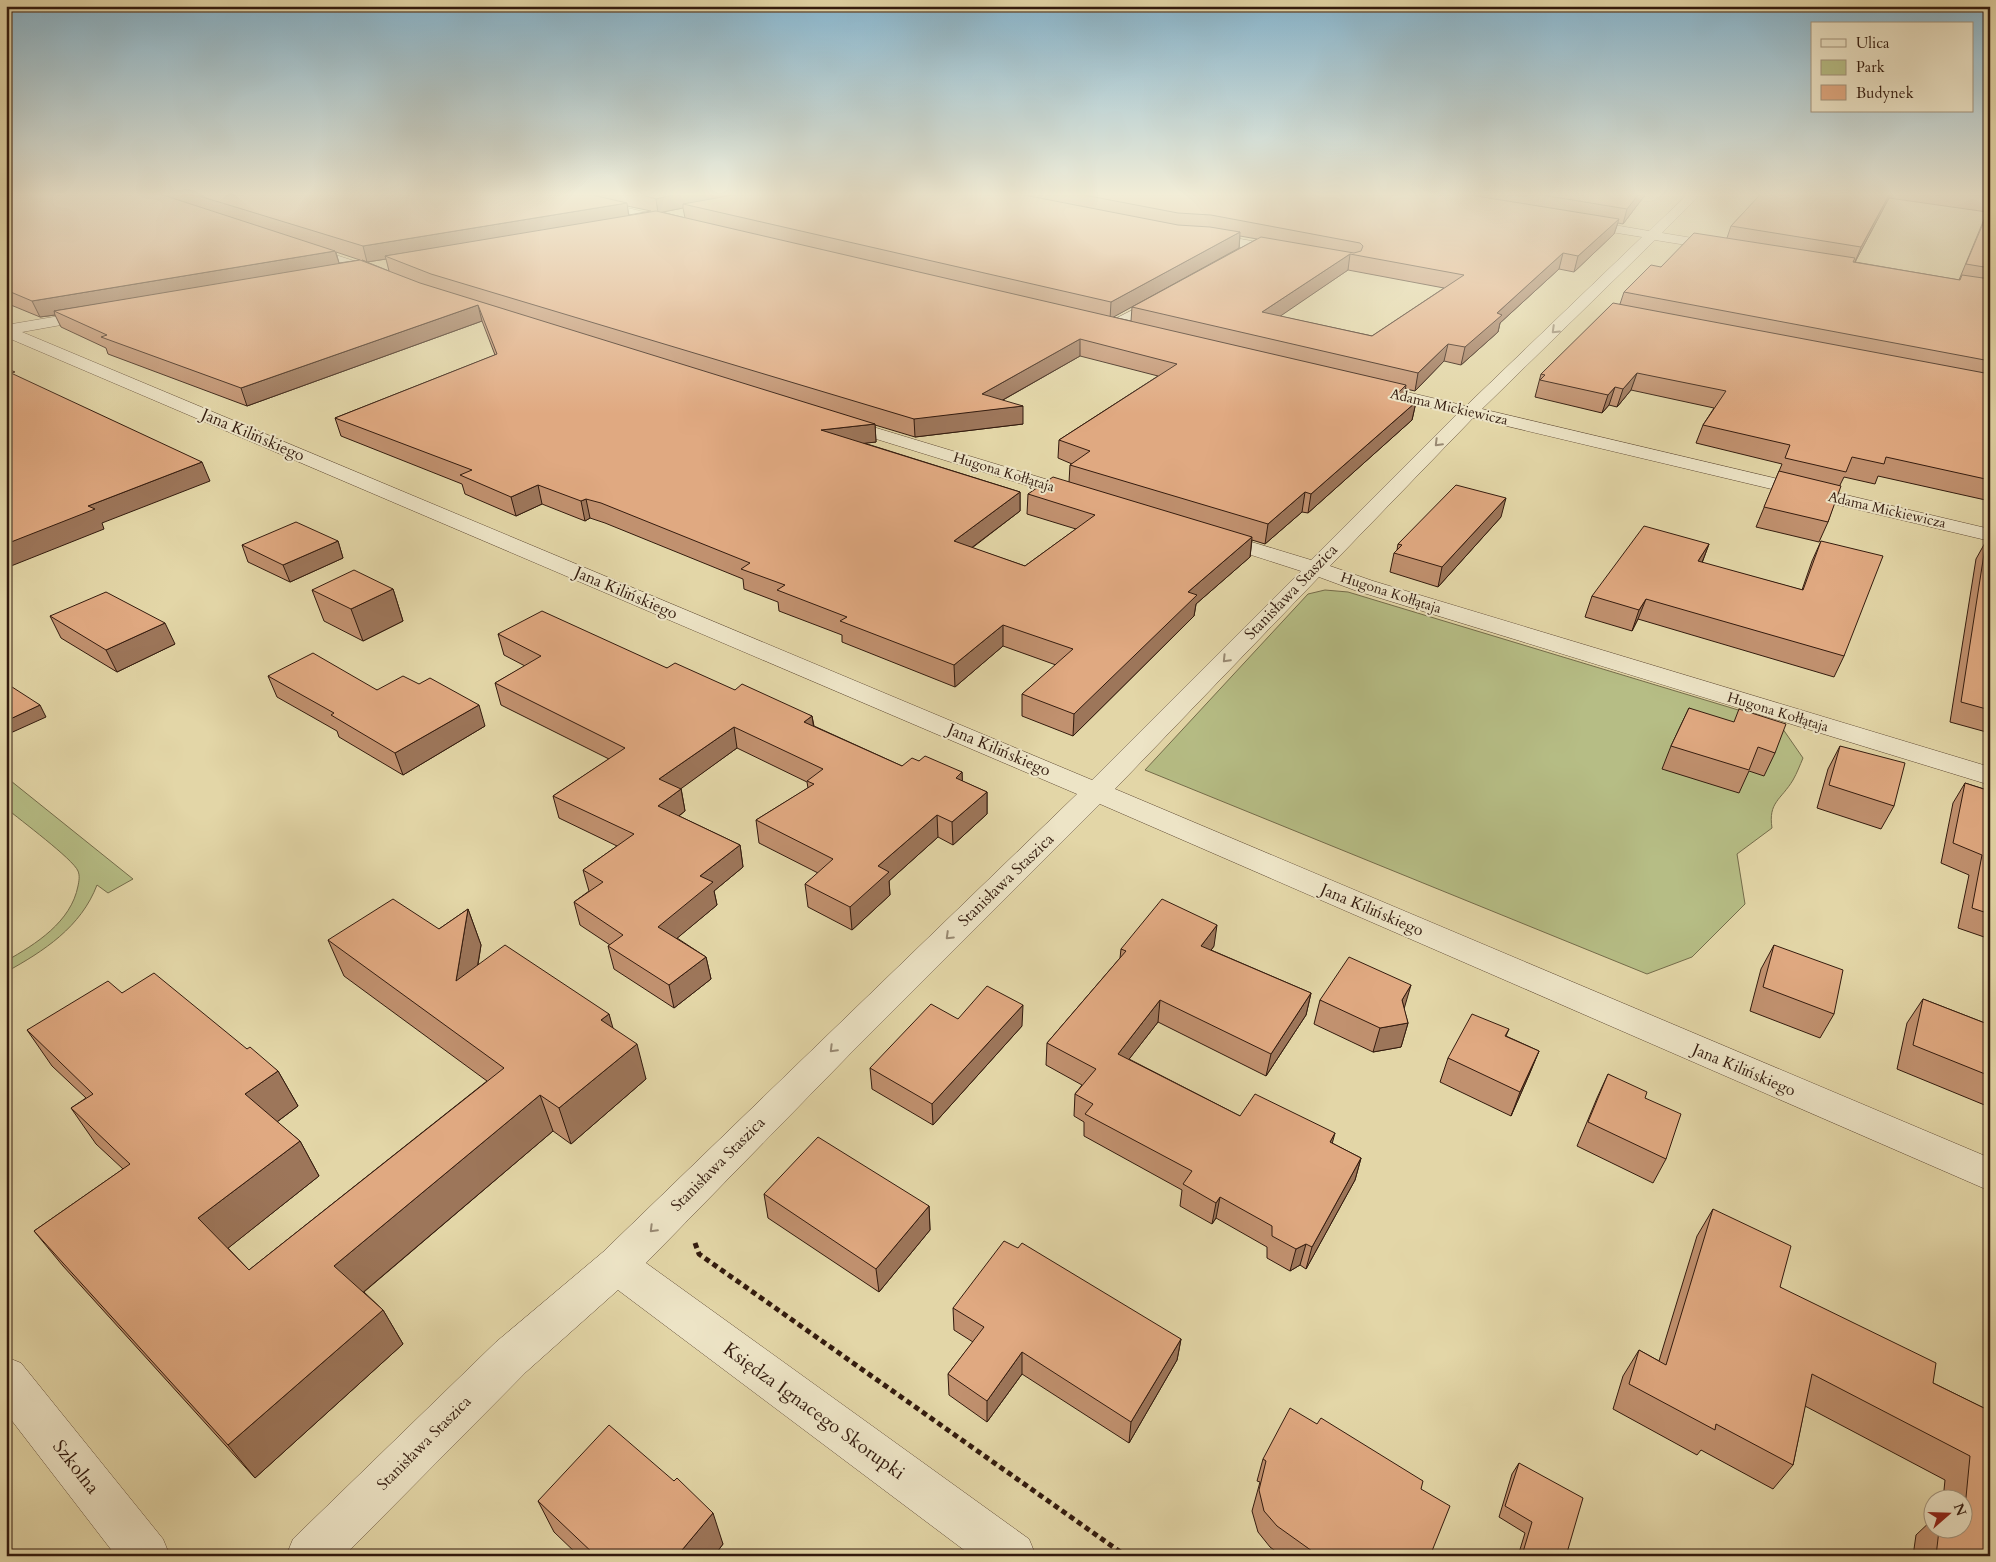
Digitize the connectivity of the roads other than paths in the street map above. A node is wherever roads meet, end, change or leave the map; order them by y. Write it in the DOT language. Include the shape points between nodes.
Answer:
graph roads {
  1 [pos="372,268"];
  2 [pos="1624,268"];
  3 [pos="338,274"];
  4 [pos="1180,288"];
  5 [pos="114,312"];
  6 [pos="1094,322"];
  7 [pos="1113,326"];
  8 [pos="6,330"];
  9 [pos="1132,331"];
  10 [pos="1353,384"];
  11 [pos="1469,412"];
  12 [pos="825,418"];
  13 [pos="1100,502"];
  14 [pos="1193,530"];
  15 [pos="1990,535"];
  16 [pos="1315,568"];
  17 [pos="1990,776"];
  18 [pos="1096,792"];
  19 [pos="1990,1175"];
  20 [pos="617,1265"];
  21 [pos="6,1378"];
  22 [pos="146,1556"];
  23 [pos="310,1556"];
  24 [pos="1012,1556"];
  1 -- 3 [label="street" via="383,271"];
  2 -- 11 [label="street, Stanisława Staszica, one-way" via="1589,309"];
  4 -- 7 [label="street"];
  5 -- 8 [label="street"];
  6 -- 7 [label="street"];
  7 -- 9 [label="street"];
  8 -- 18 [label="street, Jana Kilińskiego"];
  10 -- 11 [label="street, Adama Mickiewicza"];
  11 -- 15 [label="street, Adama Mickiewicza"];
  11 -- 16 [label="street, Stanisława Staszica, one-way"];
  12 -- 13 [label="street, Hugona Kołłątaja"];
  14 -- 16 [label="street, Hugona Kołłątaja"];
  16 -- 17 [label="street, Hugona Kołłątaja"];
  16 -- 18 [label="street, Stanisława Staszica, one-way"];
  18 -- 19 [label="street, Jana Kilińskiego"];
  18 -- 20 [label="street, Stanisława Staszica, one-way"];
  20 -- 23 [label="street, Stanisława Staszica" via="510,1357"];
  20 -- 24 [label="street, Księdza Ignacego Skorupki"];
  21 -- 22 [label="street, Szkolna"];
}
